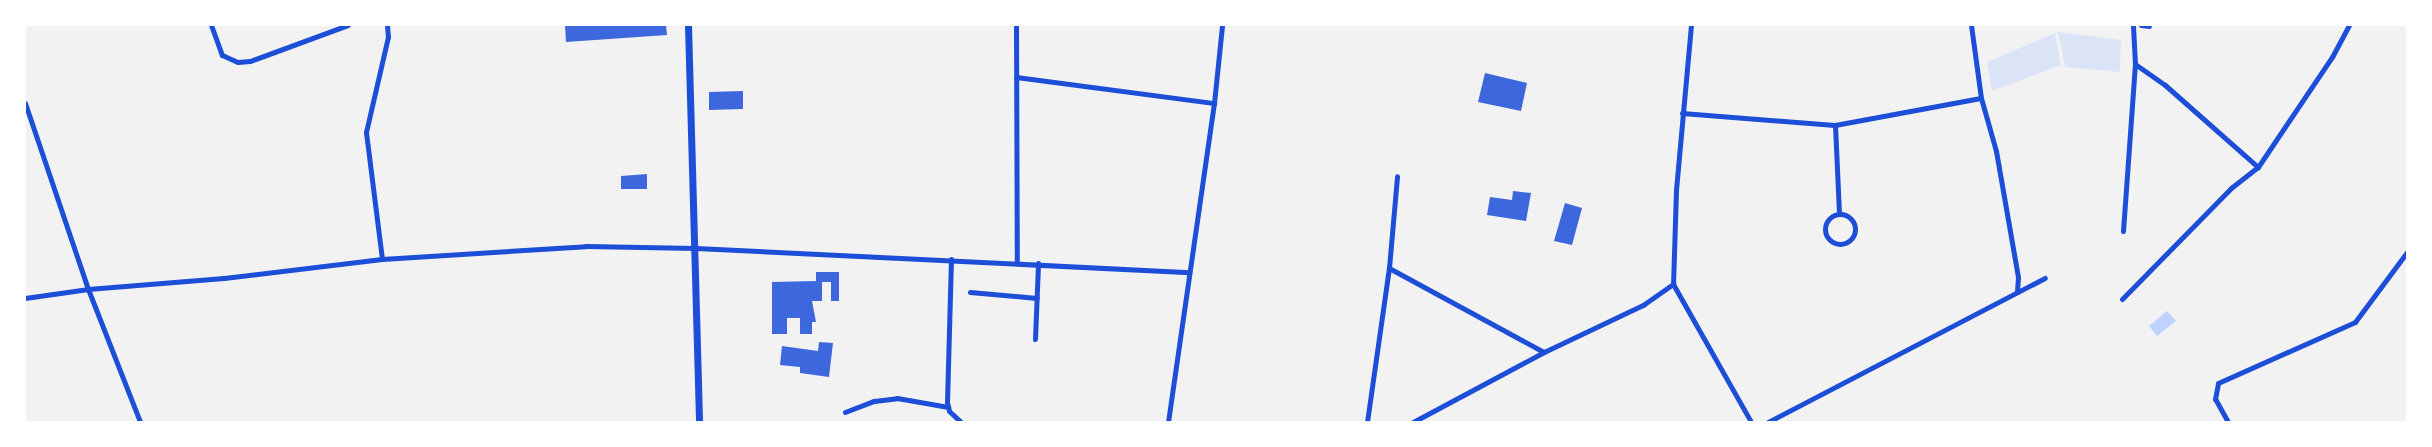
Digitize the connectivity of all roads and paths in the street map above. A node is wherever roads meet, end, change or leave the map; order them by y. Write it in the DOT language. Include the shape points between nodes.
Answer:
graph roads {
  1 [pos="211,25"];
  2 [pos="348,25"];
  3 [pos="387,25"];
  4 [pos="688,25"];
  5 [pos="1016,25"];
  6 [pos="1222,25"];
  7 [pos="1691,25"];
  8 [pos="1971,25"];
  9 [pos="2133,25"];
  10 [pos="2141,25"];
  11 [pos="2349,25"];
  12 [pos="2149,26"];
  13 [pos="2135,64"];
  14 [pos="1016,77"];
  15 [pos="1981,98"];
  16 [pos="25,103"];
  17 [pos="1214,103"];
  18 [pos="1682,113"];
  19 [pos="1835,125"];
  20 [pos="2258,167"];
  21 [pos="1397,176"];
  22 [pos="1839,214"];
  23 [pos="2123,231"];
  24 [pos="696,248"];
  25 [pos="2407,252"];
  26 [pos="382,259"];
  27 [pos="952,259"];
  28 [pos="1017,261"];
  29 [pos="1038,263"];
  30 [pos="1389,268"];
  31 [pos="1189,272"];
  32 [pos="2045,278"];
  33 [pos="1673,284"];
  34 [pos="88,288"];
  35 [pos="970,292"];
  36 [pos="2017,292"];
  37 [pos="25,298"];
  38 [pos="1037,298"];
  39 [pos="2122,299"];
  40 [pos="1035,339"];
  41 [pos="1544,352"];
  42 [pos="948,407"];
  43 [pos="845,412"];
  44 [pos="140,422"];
  45 [pos="699,422"];
  46 [pos="962,422"];
  47 [pos="1168,422"];
  48 [pos="1367,422"];
  49 [pos="1413,422"];
  50 [pos="1751,422"];
  51 [pos="1768,422"];
  52 [pos="2228,422"];
  1 -- 2 [label="street" via="222,55 238,62 250,61"];
  3 -- 26 [label="street" via="388,37 366,132"];
  4 -- 24 [label="main road"];
  5 -- 14 [label="street"];
  6 -- 17 [label="street"];
  7 -- 18 [label="street"];
  8 -- 15 [label="street"];
  9 -- 13 [label="street"];
  10 -- 12 [label="street"];
  11 -- 20 [label="street" via="2332,57"];
  13 -- 20 [label="street" via="2165,85"];
  13 -- 23 [label="street"];
  14 -- 17 [label="street"];
  14 -- 28 [label="street"];
  15 -- 19 [label="street"];
  15 -- 36 [label="street" via="1996,151 2018,277"];
  16 -- 34 [label="street"];
  17 -- 31 [label="street"];
  18 -- 19 [label="street"];
  18 -- 33 [label="street"];
  19 -- 22 [label="street"];
  20 -- 39 [label="street" via="2231,188"];
  21 -- 30 [label="street"];
  22 -- 22 [label="street" via="1848,217 1855,228 1852,237 1840,244 1831,241 1825,233 1830,218"];
  24 -- 26 [label="street" via="586,246"];
  24 -- 27 [label="street"];
  24 -- 45 [label="main road"];
  25 -- 52 [label="street" via="2355,322 2218,383 2215,399"];
  26 -- 34 [label="street" via="224,278"];
  27 -- 28 [label="street"];
  27 -- 42 [label="street"];
  28 -- 29 [label="street"];
  29 -- 31 [label="street"];
  29 -- 38 [label="street"];
  30 -- 41 [label="street"];
  30 -- 48 [label="street"];
  31 -- 47 [label="street"];
  32 -- 36 [label="street"];
  33 -- 41 [label="street" via="1643,304"];
  33 -- 50 [label="street"];
  34 -- 37 [label="street"];
  34 -- 44 [label="street"];
  35 -- 38 [label="street"];
  36 -- 51 [label="street"];
  38 -- 40 [label="street"];
  41 -- 49 [label="street"];
  42 -- 43 [label="street" via="897,398 874,401"];
  42 -- 46 [label="street"];
}
